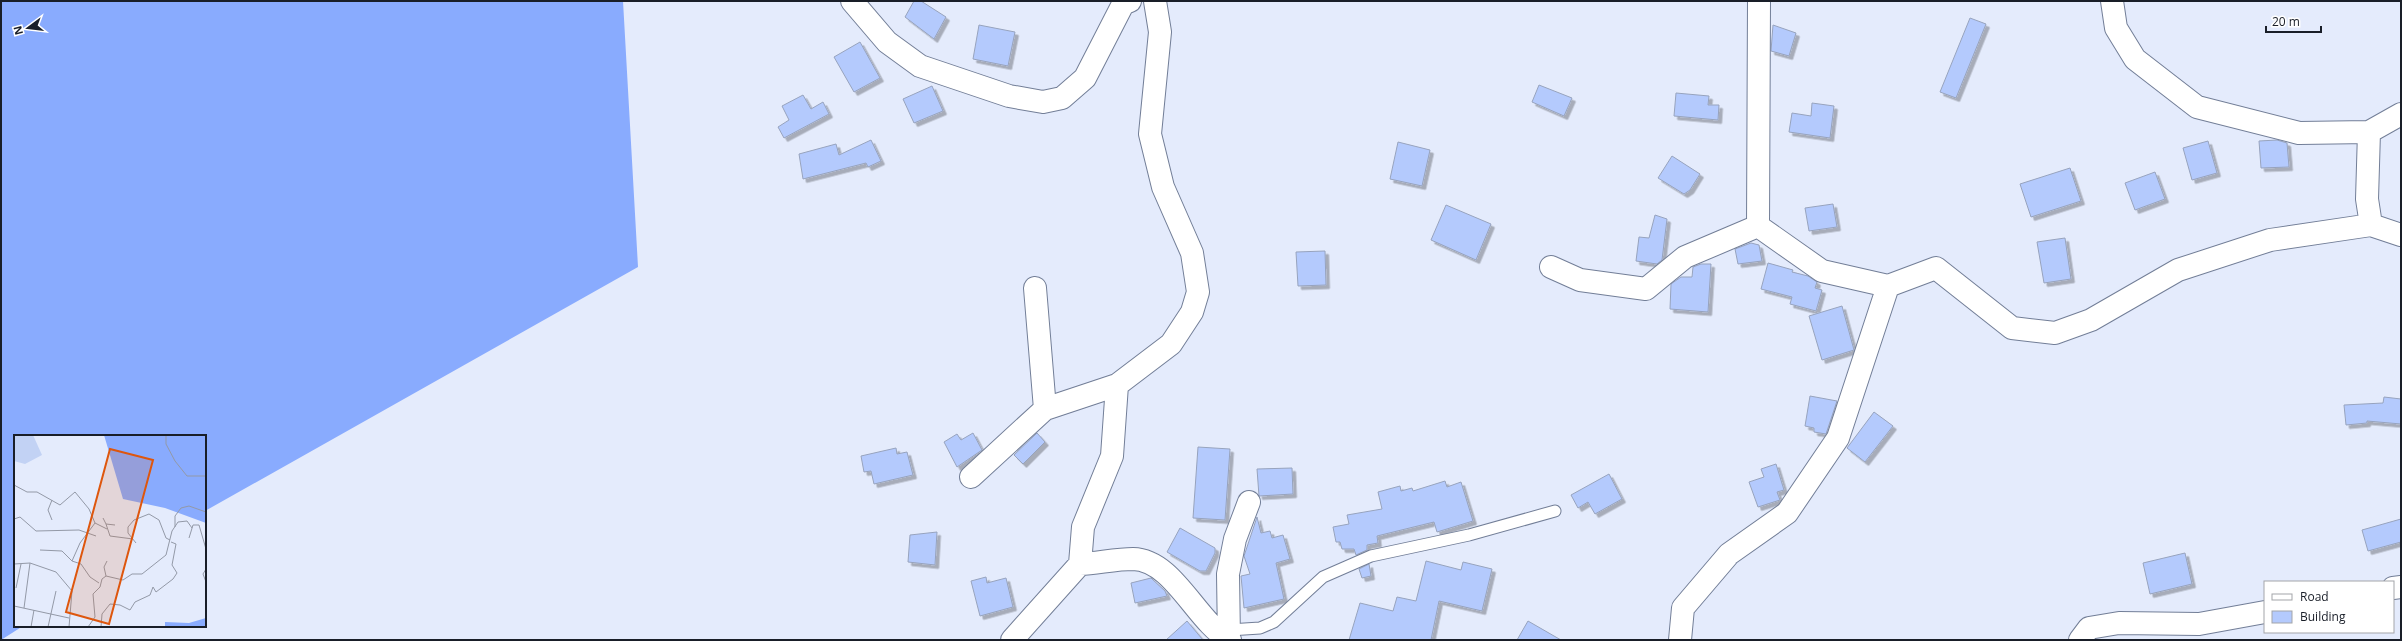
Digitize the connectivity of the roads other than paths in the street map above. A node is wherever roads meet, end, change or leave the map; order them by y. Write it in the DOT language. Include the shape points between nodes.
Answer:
graph roads {
  1 [pos="852,1"];
  2 [pos="1130,1"];
  3 [pos="1155,1"];
  4 [pos="1759,1"];
  5 [pos="2112,1"];
  6 [pos="2401,114"];
  7 [pos="2369,132"];
  8 [pos="2371,225"];
  9 [pos="1758,226"];
  10 [pos="2401,235"];
  11 [pos="1551,267"];
  12 [pos="1888,286"];
  13 [pos="1035,288"];
  14 [pos="1117,385"];
  15 [pos="1045,409"];
  16 [pos="971,477"];
  17 [pos="1249,502"];
  18 [pos="1555,511"];
  19 [pos="1080,564"];
  20 [pos="2264,612"];
  21 [pos="1229,637"];
  22 [pos="1012,640"];
  23 [pos="1680,640"];
  24 [pos="2080,640"];
  1 -- 2 [label="street" via="887,42 920,66 1009,96 1043,102 1062,98 1085,78 1123,4"];
  3 -- 14 [label="street" via="1160,32 1150,134 1163,187 1192,253 1198,292 1192,312 1171,344"];
  4 -- 9 [label="street"];
  5 -- 7 [label="street" via="2116,28 2135,60 2197,107 2299,133"];
  6 -- 7 [label="street"];
  7 -- 8 [label="street" via="2367,199"];
  8 -- 10 [label="street"];
  8 -- 12 [label="street" via="2270,240 2178,270 2091,320 2055,333 2012,328 1936,268"];
  9 -- 11 [label="street" via="1685,257 1646,289 1580,280"];
  9 -- 12 [label="street" via="1822,271"];
  12 -- 23 [label="street" via="1838,438 1787,513 1729,554 1683,608"];
  13 -- 15 [label="street"];
  14 -- 15 [label="street"];
  14 -- 19 [label="street" via="1112,456 1083,527"];
  15 -- 16 [label="street"];
  17 -- 21 [label="street" via="1235,539 1228,574"];
  18 -- 21 [label="lane" via="1469,535 1371,556 1323,577 1274,622"];
  19 -- 21 [label="street" via="1134,559 1160,568 1176,582 1193,607"];
  19 -- 22 [label="street"];
  20 -- 24 [label="street" via="2199,624 2119,623 2089,628"];
}
